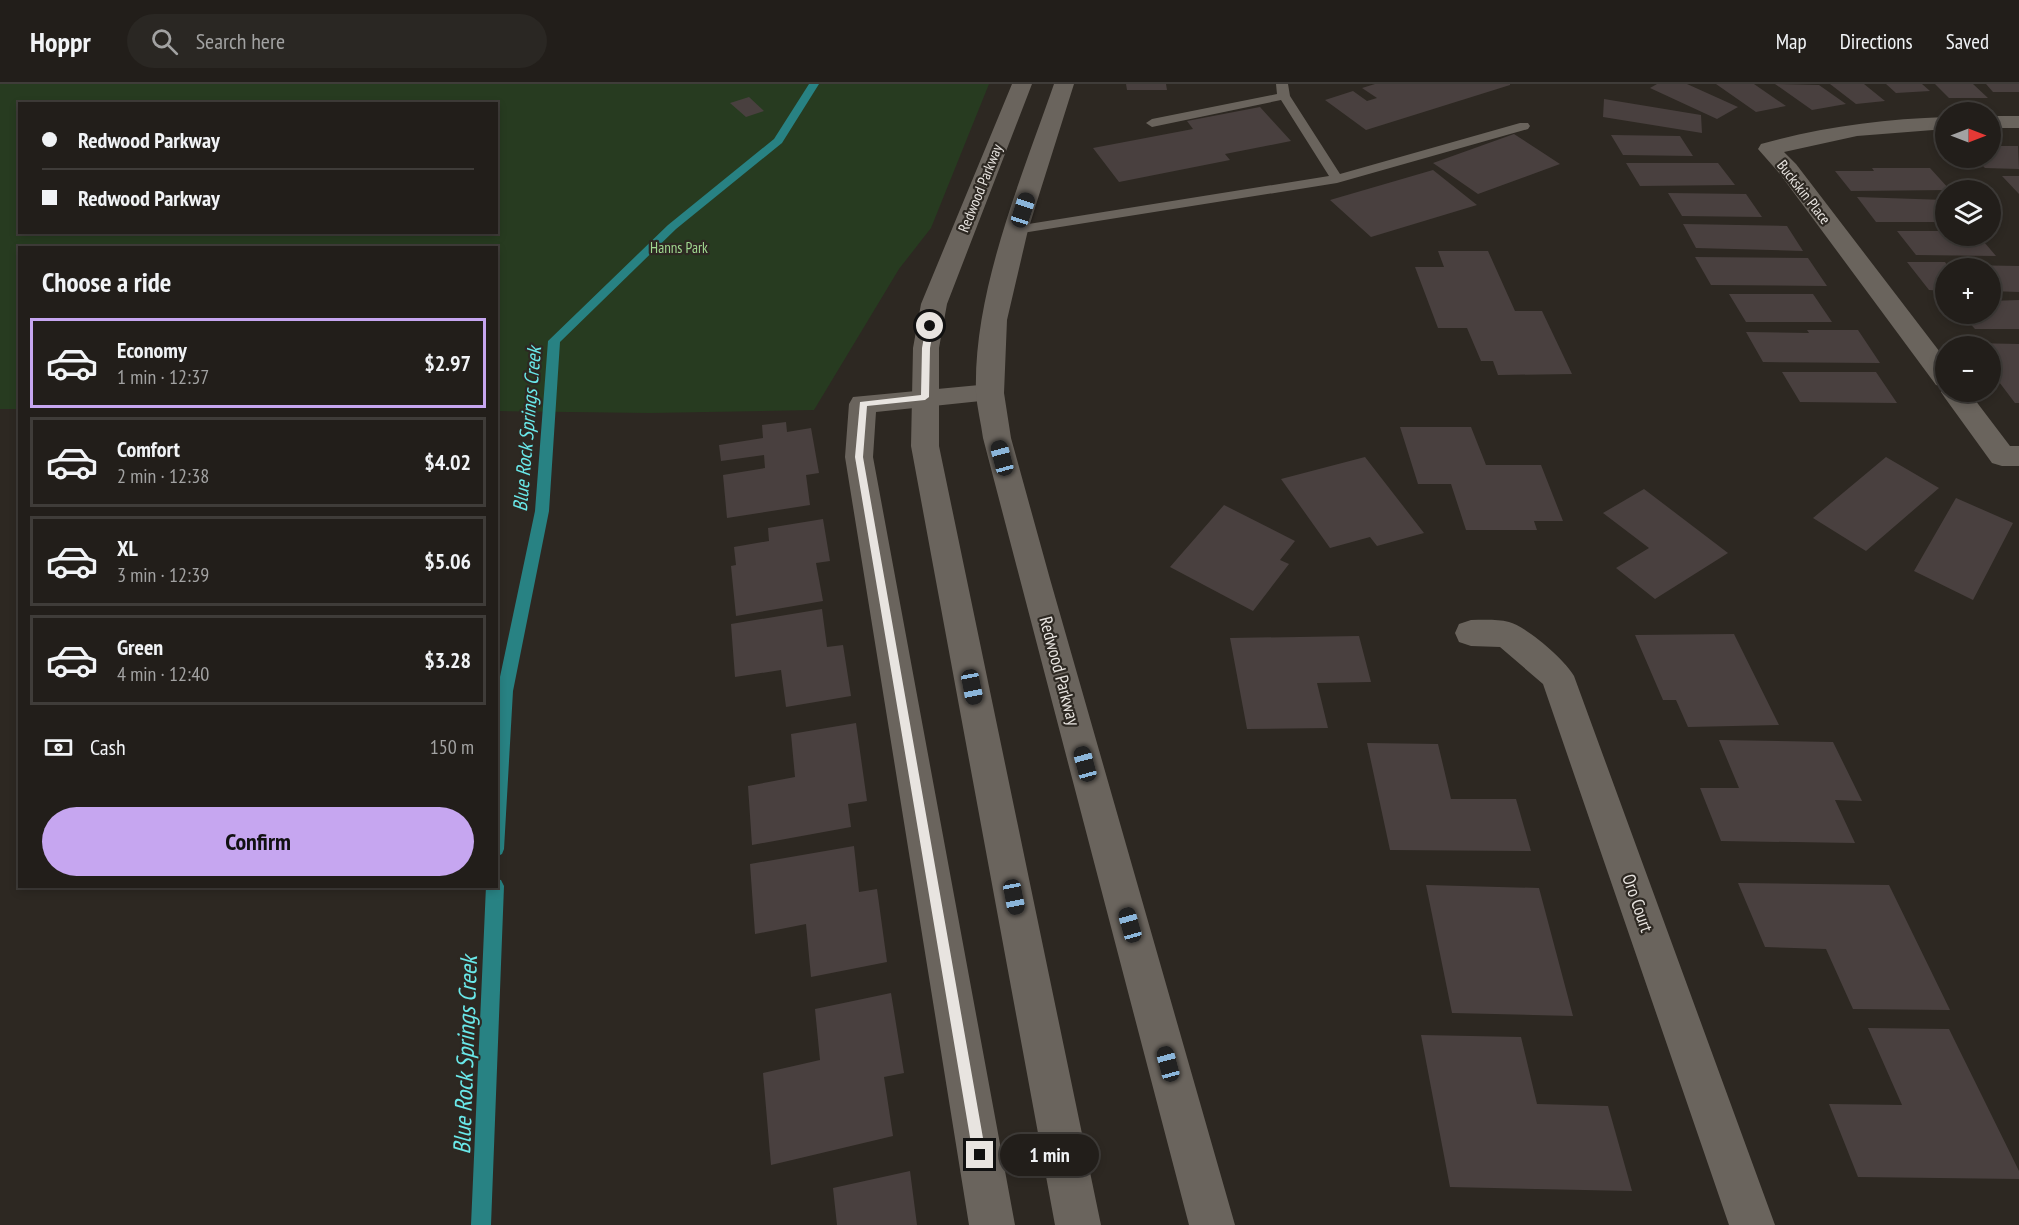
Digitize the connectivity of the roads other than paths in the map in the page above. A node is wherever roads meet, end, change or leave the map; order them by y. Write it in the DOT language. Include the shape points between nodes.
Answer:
graph roads {
  1 [pos="1022,84"];
  2 [pos="1064,84"];
  3 [pos="1283,90"];
  4 [pos="2001,122"];
  5 [pos="2019,122"];
  6 [pos="1152,123"];
  7 [pos="1935,124"];
  8 [pos="1524,126"];
  9 [pos="1337,179"];
  10 [pos="1016,230"];
  11 [pos="1935,364"];
  12 [pos="990,393"];
  13 [pos="925,397"];
  14 [pos="1962,402"];
  15 [pos="2019,456"];
  16 [pos="1471,633"];
  17 [pos="992,1225"];
  18 [pos="1078,1225"];
  19 [pos="1212,1225"];
  20 [pos="1752,1225"];
  1 -- 13 [label="main road, Redwood Parkway" via="934,304 926,348"];
  2 -- 10 [label="main road, Redwood Parkway"];
  3 -- 6 [label="lane"];
  3 -- 9 [label="lane"];
  4 -- 5 [label="main road"];
  7 -- 11 [label="main road, Buckskin Place" via="1863,130 1769,149"];
  8 -- 9 [label="lane"];
  9 -- 10 [label="lane"];
  10 -- 12 [label="main road, Redwood Parkway" via="994,320"];
  12 -- 13 [label="main road"];
  12 -- 19 [label="main road, Redwood Parkway" via="997,438 1034,579"];
  13 -- 17 [label="main road" via="863,404 859,457"];
  13 -- 18 [label="main road, Redwood Parkway" via="924,446"];
  14 -- 15 [label="main road" via="2002,456"];
  16 -- 20 [label="main road, Oro Court" via="1507,634 1557,676"];
}
